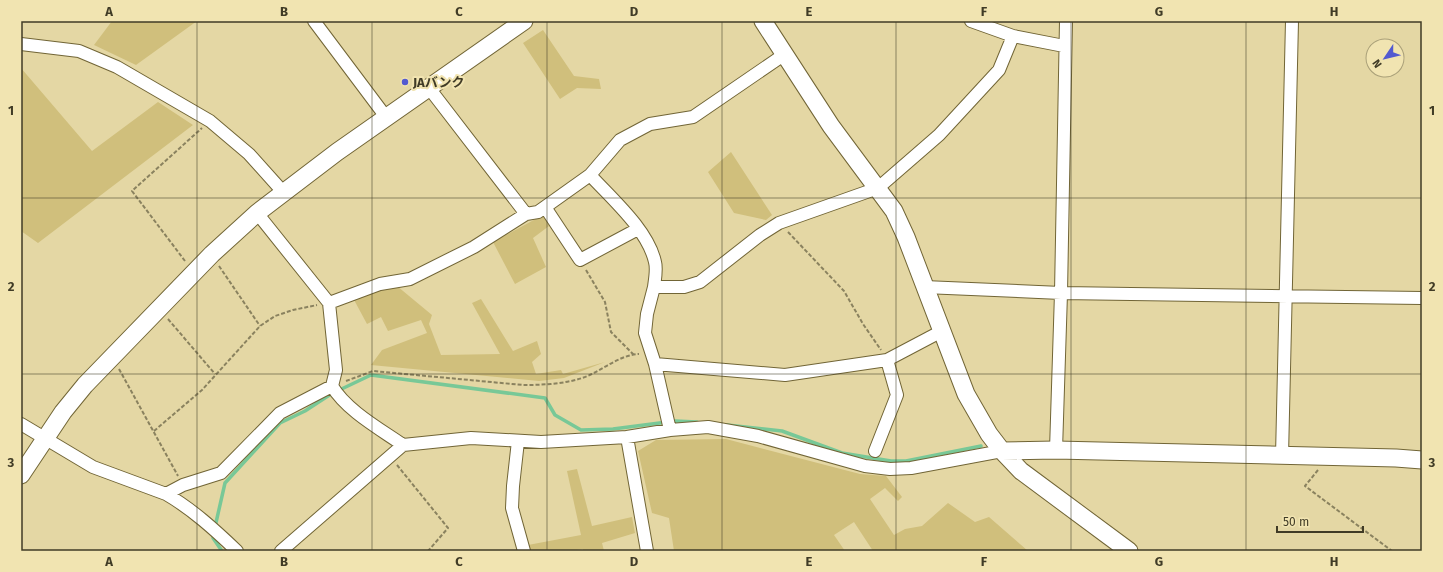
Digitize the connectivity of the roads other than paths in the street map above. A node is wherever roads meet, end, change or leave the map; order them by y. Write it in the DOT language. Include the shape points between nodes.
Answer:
graph roads {
  1 [pos="314,21"];
  2 [pos="524,21"];
  3 [pos="763,21"];
  4 [pos="971,21"];
  5 [pos="1066,21"];
  6 [pos="1292,21"];
  7 [pos="1013,36"];
  8 [pos="21,44"];
  9 [pos="1064,46"];
  10 [pos="785,54"];
  11 [pos="429,88"];
  12 [pos="386,117"];
  13 [pos="590,174"];
  14 [pos="878,188"];
  15 [pos="284,193"];
  16 [pos="545,207"];
  17 [pos="257,213"];
  18 [pos="526,214"];
  19 [pos="638,229"];
  20 [pos="654,287"];
  21 [pos="924,287"];
  22 [pos="1061,293"];
  23 [pos="1285,296"];
  24 [pos="1422,298"];
  25 [pos="329,303"];
  26 [pos="942,331"];
  27 [pos="653,358"];
  28 [pos="887,360"];
  29 [pos="334,390"];
  30 [pos="669,423"];
  31 [pos="21,424"];
  32 [pos="627,437"];
  33 [pos="44,439"];
  34 [pos="518,441"];
  35 [pos="403,445"];
  36 [pos="1002,450"];
  37 [pos="1056,450"];
  38 [pos="875,451"];
  39 [pos="1282,456"];
  40 [pos="1422,460"];
  41 [pos="21,475"];
  42 [pos="166,494"];
  43 [pos="237,551"];
  44 [pos="281,551"];
  45 [pos="524,551"];
  46 [pos="647,551"];
  47 [pos="1129,551"];
  1 -- 12 [label="street"];
  2 -- 11 [label="street"];
  3 -- 10 [label="street"];
  4 -- 7 [label="street"];
  5 -- 9 [label="street"];
  6 -- 23 [label="street"];
  7 -- 9 [label="street"];
  7 -- 14 [label="street" via="999,70 939,135"];
  8 -- 15 [label="street" via="61,48 97,57 210,121 249,154"];
  9 -- 22 [label="street"];
  10 -- 13 [label="street" via="693,117 650,124 620,140"];
  10 -- 14 [label="street" via="831,126"];
  11 -- 12 [label="street"];
  11 -- 18 [label="street"];
  12 -- 15 [label="street"];
  13 -- 16 [label="street"];
  13 -- 19 [label="street"];
  14 -- 20 [label="street" via="779,222 700,282 684,286"];
  14 -- 21 [label="street" via="894,211"];
  15 -- 17 [label="street"];
  16 -- 18 [label="street" via="538,212"];
  16 -- 19 [label="street" via="580,260"];
  17 -- 25 [label="street"];
  17 -- 33 [label="street" via="212,254 160,310 112,356 63,412"];
  18 -- 25 [label="street" via="474,247 410,280 380,284"];
  19 -- 20 [label="street" via="652,251 656,264"];
  20 -- 27 [label="street" via="646,314 645,333"];
  21 -- 22 [label="street"];
  21 -- 26 [label="street"];
  22 -- 23 [label="street"];
  22 -- 37 [label="street"];
  23 -- 24 [label="street"];
  23 -- 39 [label="street"];
  25 -- 29 [label="street" via="336,370"];
  26 -- 28 [label="street"];
  26 -- 36 [label="street" via="977,415"];
  27 -- 28 [label="street" via="785,375"];
  27 -- 30 [label="street"];
  28 -- 38 [label="street" via="897,395"];
  29 -- 35 [label="street" via="347,405"];
  29 -- 42 [label="street" via="280,414 221,473 183,485"];
  30 -- 32 [label="street"];
  30 -- 36 [label="street" via="758,436 865,466 890,469 911,468"];
  31 -- 33 [label="street"];
  32 -- 34 [label="street"];
  32 -- 46 [label="street"];
  33 -- 41 [label="street"];
  33 -- 42 [label="street" via="93,467"];
  34 -- 35 [label="street" via="471,438"];
  34 -- 45 [label="street" via="512,508"];
  35 -- 44 [label="street"];
  36 -- 37 [label="street"];
  36 -- 47 [label="street" via="1022,471"];
  37 -- 39 [label="street"];
  39 -- 40 [label="street"];
  42 -- 43 [label="street" via="177,500"];
}
